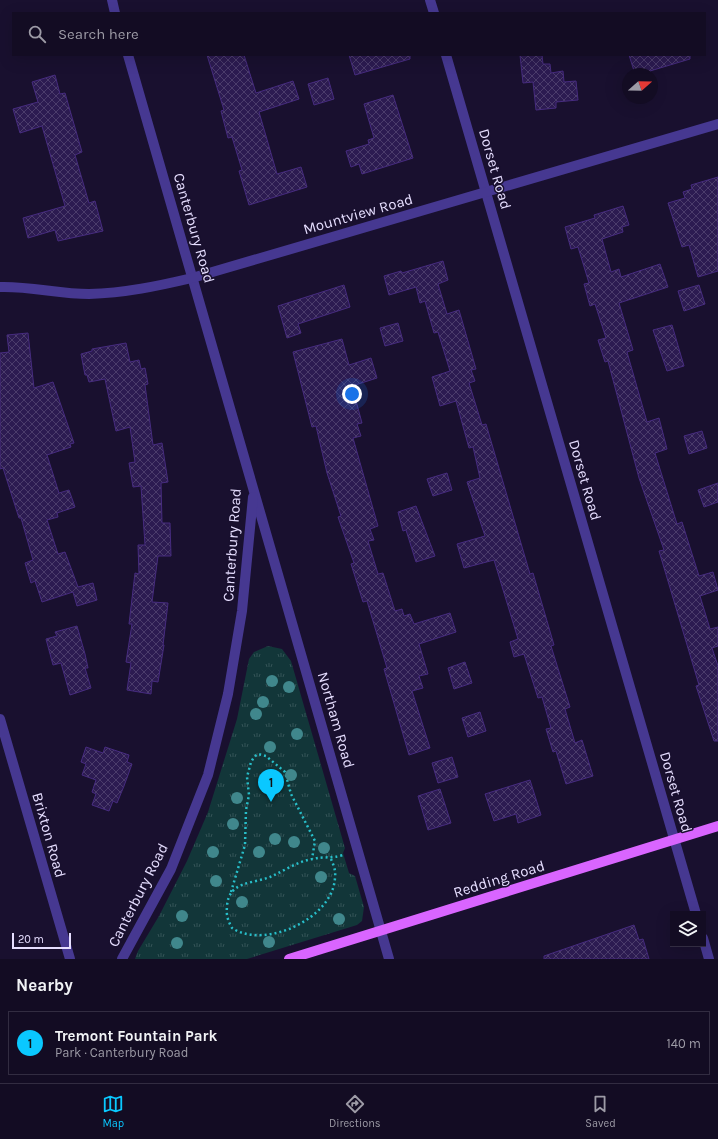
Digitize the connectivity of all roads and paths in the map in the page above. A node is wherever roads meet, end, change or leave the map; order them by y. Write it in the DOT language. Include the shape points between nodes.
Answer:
graph roads {
  1 [pos="112,0"];
  2 [pos="430,0"];
  3 [pos="115,12"];
  4 [pos="434,12"];
  5 [pos="128,56"];
  6 [pos="446,56"];
  7 [pos="718,124"];
  8 [pos="486,192"];
  9 [pos="192,278"];
  10 [pos="0,287"];
  11 [pos="254,490"];
  12 [pos="0,719"];
  13 [pos="718,826"];
  14 [pos="674,840"];
  15 [pos="343,855"];
  16 [pos="312,859"];
  17 [pos="331,859"];
  18 [pos="230,893"];
  19 [pos="695,911"];
  20 [pos="381,931"];
  21 [pos="706,947"];
  22 [pos="70,959"];
  23 [pos="122,959"];
  24 [pos="289,959"];
  25 [pos="389,959"];
  26 [pos="709,959"];
  1 -- 3 [label="street"];
  2 -- 4 [label="street"];
  5 -- 9 [label="street, Canterbury Road"];
  6 -- 8 [label="street, Dorset Road"];
  7 -- 8 [label="street, Mountview Road"];
  8 -- 9 [label="street, Mountview Road"];
  8 -- 14 [label="street, Dorset Road"];
  9 -- 10 [label="street, Mountview Road" via="133,291 88,294 16,286"];
  9 -- 11 [label="street, Canterbury Road"];
  11 -- 20 [label="street, Northam Road"];
  11 -- 23 [label="street, Canterbury Road" via="242,611 228,694 208,775 171,869"];
  12 -- 22 [label="street, Brixton Road"];
  13 -- 14 [label="main road, Redding Road"];
  14 -- 19 [label="street, Dorset Road"];
  14 -- 20 [label="main road, Redding Road"];
  15 -- 17 [label="path"];
  16 -- 17 [label="path"];
  16 -- 18 [label="path" via="268,878 245,883"];
  16 -- 18 [label="path" via="314,841 293,799 285,772 266,756 258,754 254,756 247,777 249,795 245,845"];
  17 -- 18 [label="path" via="336,876 329,895 309,918 287,931 259,934 242,933 232,928 227,917 227,900"];
  20 -- 24 [label="main road, Redding Road"];
  20 -- 25 [label="street, Northam Road"];
  21 -- 26 [label="street"];
}
